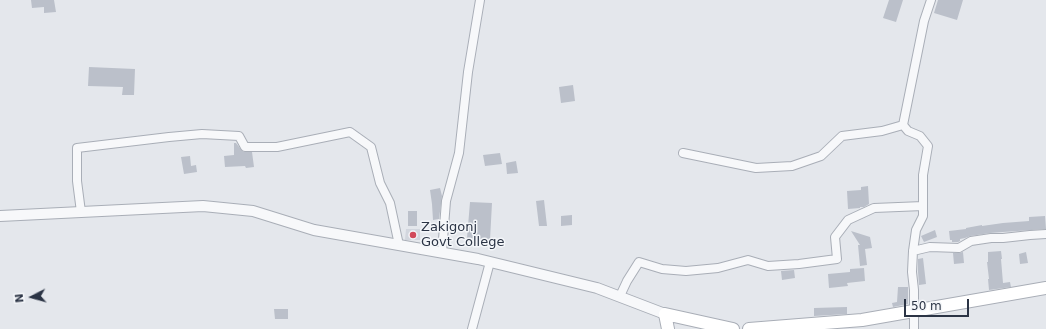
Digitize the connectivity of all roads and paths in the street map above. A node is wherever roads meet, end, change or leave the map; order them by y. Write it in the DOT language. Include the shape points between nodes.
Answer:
graph roads {
  1 [pos="480,0"];
  2 [pos="931,0"];
  3 [pos="903,125"];
  4 [pos="683,153"];
  5 [pos="923,206"];
  6 [pos="81,212"];
  7 [pos="0,216"];
  8 [pos="1046,234"];
  9 [pos="399,245"];
  10 [pos="913,251"];
  11 [pos="442,252"];
  12 [pos="490,262"];
  13 [pos="1046,288"];
  14 [pos="620,296"];
  15 [pos="914,311"];
  16 [pos="665,314"];
  17 [pos="472,329"];
  18 [pos="668,329"];
  19 [pos="733,329"];
  20 [pos="749,329"];
  21 [pos="914,329"];
  1 -- 11 [label="street" via="468,72 459,153 446,201"];
  2 -- 3 [label="street" via="924,21"];
  3 -- 4 [label="street" via="882,131 842,136 821,156 792,166 756,168"];
  3 -- 5 [label="street" via="908,131 920,136 928,146 923,175"];
  5 -- 10 [label="street" via="924,216 916,230"];
  5 -- 14 [label="street" via="874,208 848,220 836,237 837,259 768,266 748,260 718,268 686,271 662,269 639,262"];
  6 -- 7 [label="street"];
  6 -- 9 [label="street" via="203,206 253,211 314,230"];
  6 -- 9 [label="street" via="77,181 77,148 202,134 239,136 245,147 277,147 350,132 371,147 380,183 390,204"];
  8 -- 10 [label="street" via="991,238 971,241 959,248 930,247"];
  9 -- 11 [label="street"];
  10 -- 15 [label="street"];
  11 -- 12 [label="street"];
  12 -- 14 [label="street"];
  12 -- 17 [label="street"];
  13 -- 15 [label="main road"];
  14 -- 16 [label="street"];
  15 -- 20 [label="main road" via="862,320"];
  15 -- 21 [label="street"];
  16 -- 18 [label="main road"];
  16 -- 19 [label="main road"];
}
